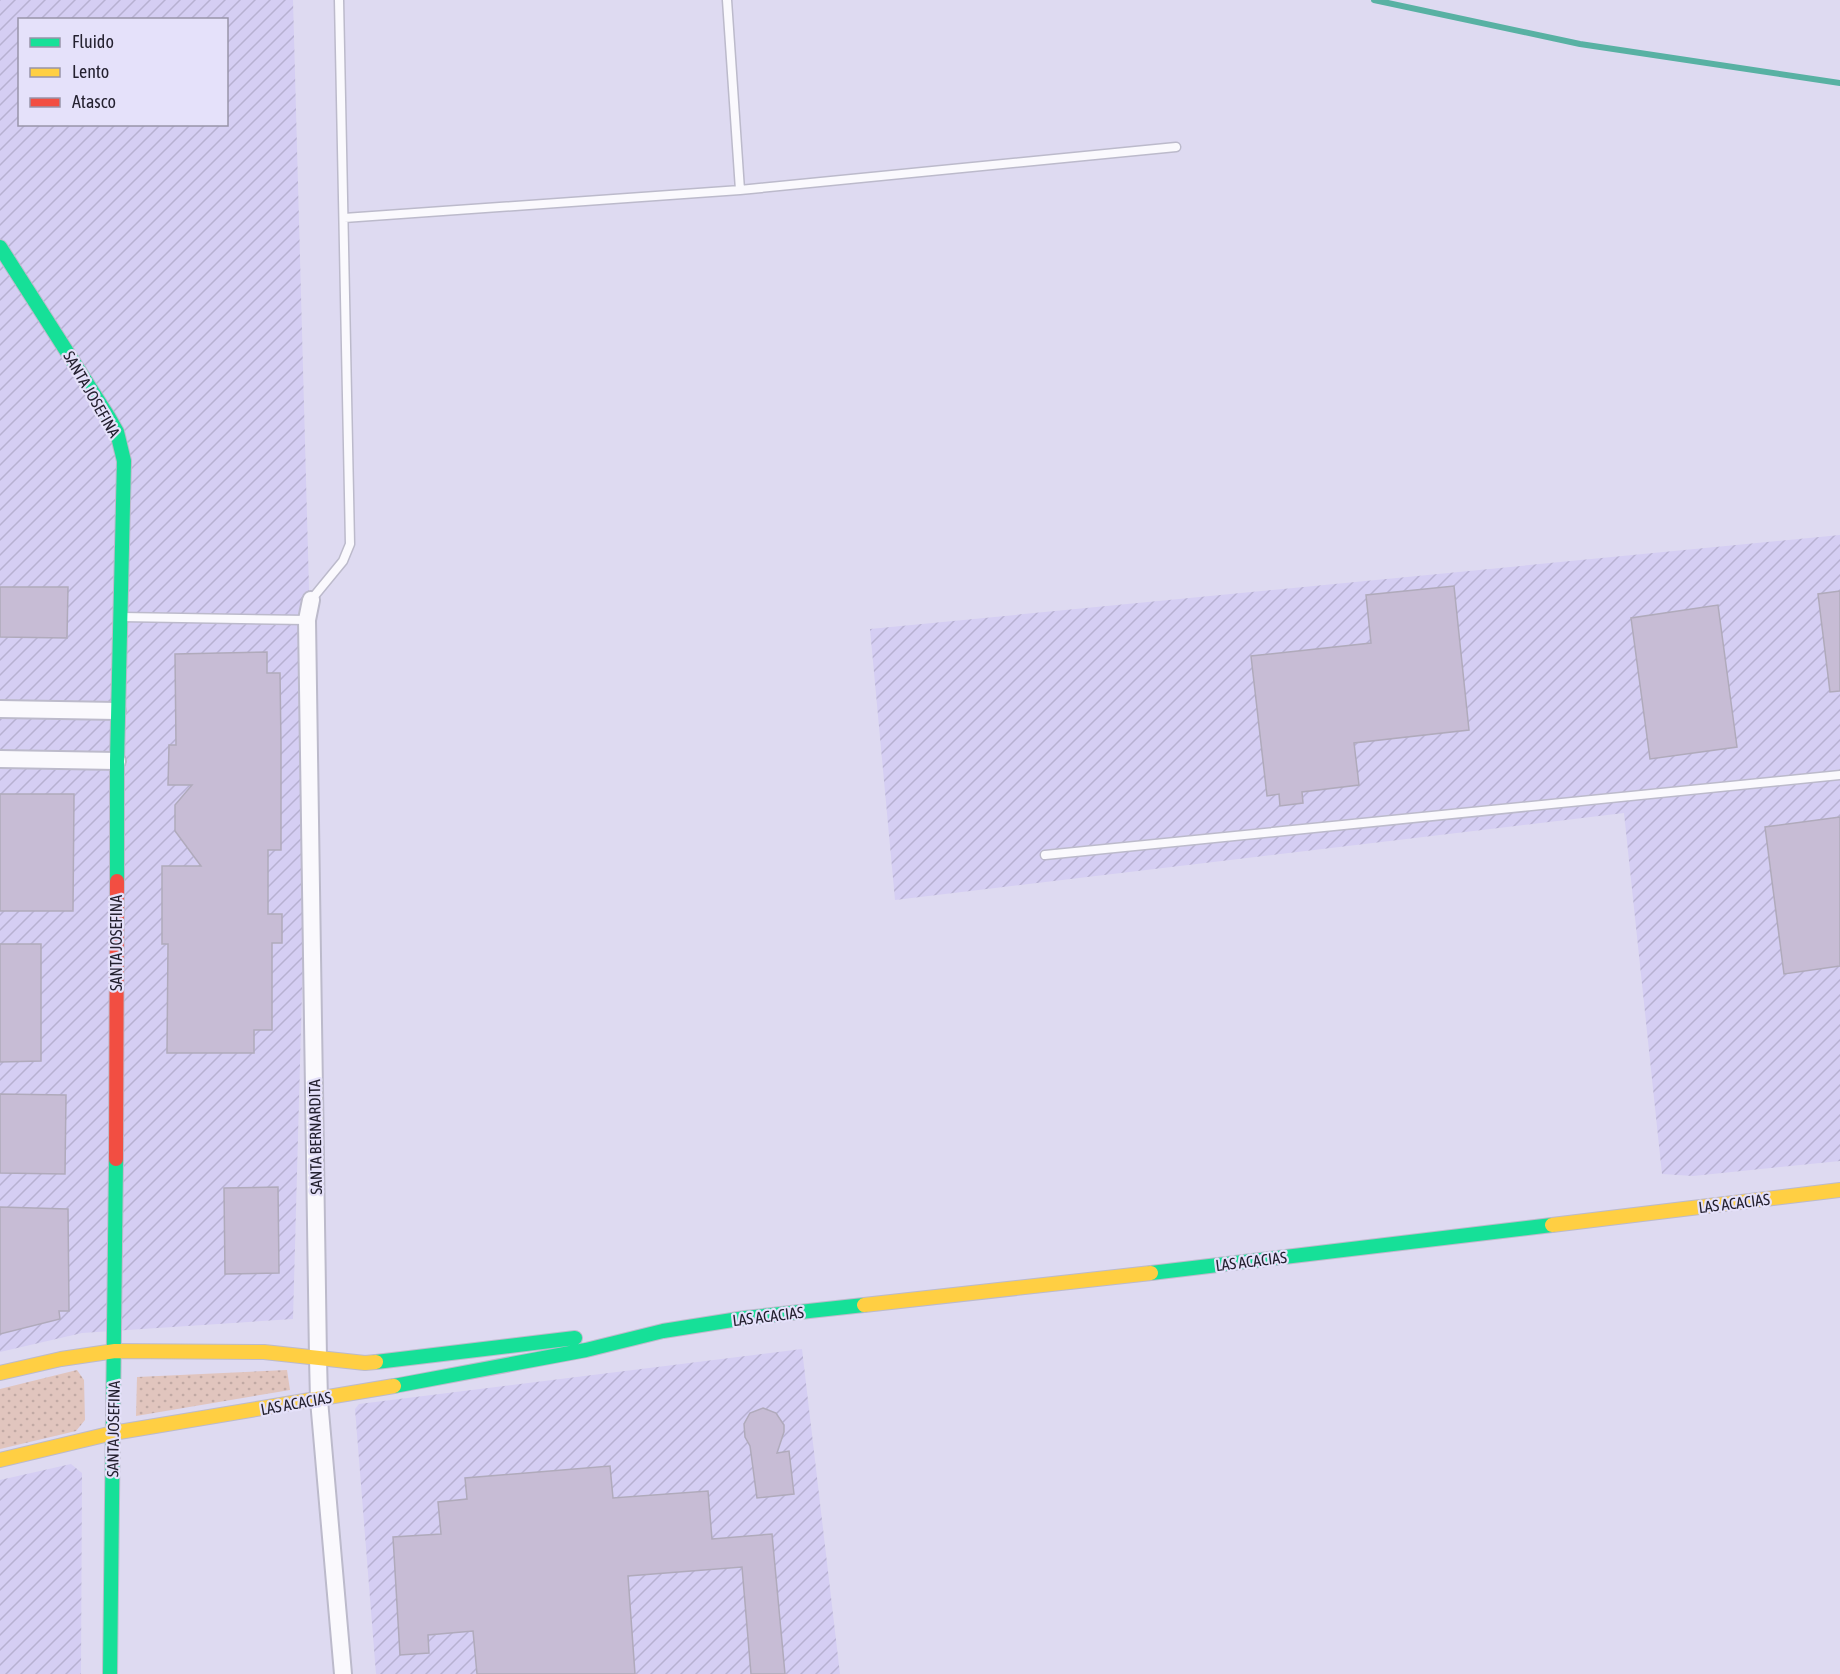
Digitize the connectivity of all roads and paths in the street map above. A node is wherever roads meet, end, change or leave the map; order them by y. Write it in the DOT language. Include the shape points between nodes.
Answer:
graph roads {
  1 [pos="339,0"];
  2 [pos="727,0"];
  3 [pos="1176,147"];
  4 [pos="740,189"];
  5 [pos="344,218"];
  6 [pos="0,248"];
  7 [pos="310,600"];
  8 [pos="122,617"];
  9 [pos="307,620"];
  10 [pos="0,709"];
  11 [pos="117,711"];
  12 [pos="0,759"];
  13 [pos="117,762"];
  14 [pos="1840,775"];
  15 [pos="1045,855"];
  16 [pos="1840,1190"];
  17 [pos="663,1332"];
  18 [pos="115,1351"];
  19 [pos="318,1359"];
  20 [pos="0,1373"];
  21 [pos="320,1400"];
  22 [pos="113,1433"];
  23 [pos="0,1460"];
  24 [pos="110,1674"];
  25 [pos="343,1674"];
  1 -- 5 [label="lane"];
  2 -- 4 [label="lane"];
  3 -- 4 [label="lane"];
  4 -- 5 [label="lane"];
  5 -- 7 [label="lane" via="350,544 343,561"];
  6 -- 8 [label="main road, SANTA JOSEFINA" via="117,432 124,474"];
  7 -- 9 [label="street, SANTA BERNARDITA"];
  8 -- 9 [label="lane"];
  8 -- 11 [label="main road, SANTA JOSEFINA"];
  9 -- 19 [label="street, SANTA BERNARDITA"];
  10 -- 11 [label="street"];
  11 -- 13 [label="main road, SANTA JOSEFINA"];
  12 -- 13 [label="street"];
  13 -- 18 [label="main road, SANTA JOSEFINA"];
  14 -- 15 [label="lane"];
  16 -- 17 [label="main road, LAS ACACIAS" via="745,1318"];
  17 -- 19 [label="main road, LAS ACACIAS" via="537,1341 380,1362"];
  17 -- 21 [label="main road, LAS ACACIAS"];
  18 -- 19 [label="main road, LAS ACACIAS" via="264,1352"];
  18 -- 20 [label="main road, LAS ACACIAS"];
  18 -- 22 [label="main road, SANTA JOSEFINA"];
  19 -- 21 [label="street, SANTA BERNARDITA"];
  21 -- 22 [label="main road, LAS ACACIAS"];
  21 -- 25 [label="street, SANTA BERNARDITA"];
  22 -- 23 [label="main road, LAS ACACIAS"];
  22 -- 24 [label="main road, SANTA JOSEFINA"];
}
